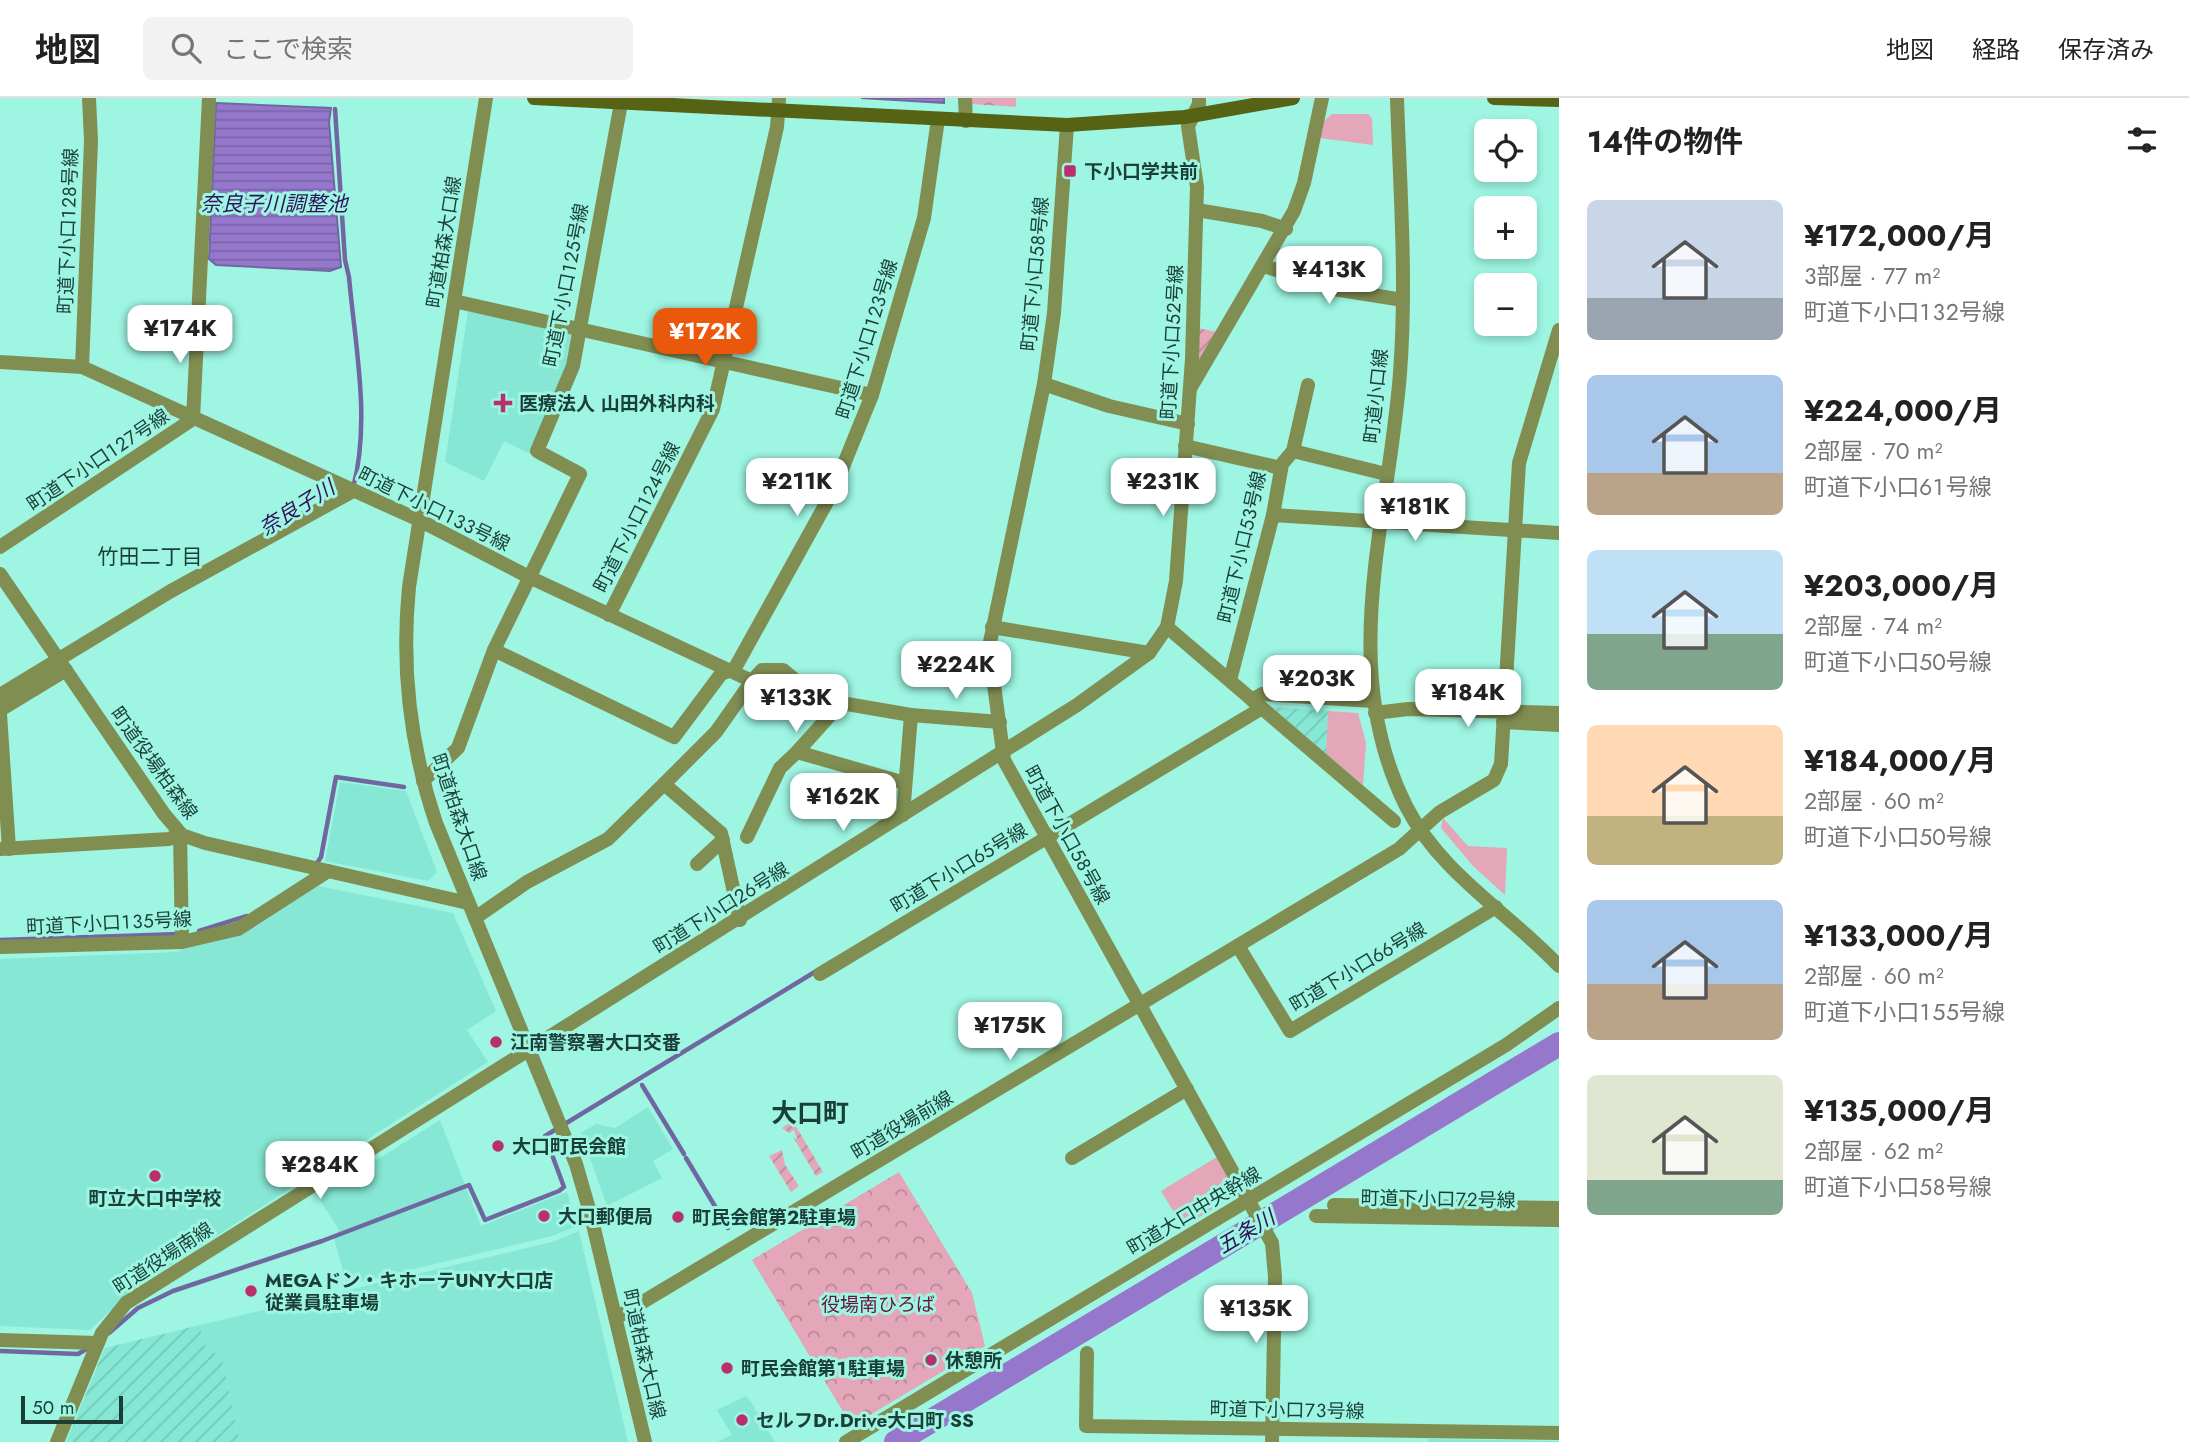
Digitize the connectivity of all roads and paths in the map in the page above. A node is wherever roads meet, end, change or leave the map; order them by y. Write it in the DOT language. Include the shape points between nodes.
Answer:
graph roads {
  1 [pos="89,98"];
  2 [pos="209,98"];
  3 [pos="486,98"];
  4 [pos="534,98"];
  5 [pos="965,98"];
  6 [pos="1199,98"];
  7 [pos="1293,98"];
  8 [pos="1322,98"];
  9 [pos="1396,98"];
  10 [pos="1494,98"];
  11 [pos="1523,99"];
  12 [pos="1559,100"];
  13 [pos="621,103"];
  14 [pos="778,104"];
  15 [pos="1193,116"];
  16 [pos="938,120"];
  17 [pos="966,121"];
  18 [pos="1067,125"];
  19 [pos="1197,210"];
  20 [pos="1286,229"];
  21 [pos="1264,266"];
  22 [pos="454,300"];
  23 [pos="1403,300"];
  24 [pos="579,328"];
  25 [pos="1559,330"];
  26 [pos="724,361"];
  27 [pos="0,362"];
  28 [pos="82,366"];
  29 [pos="1044,384"];
  30 [pos="1308,385"];
  31 [pos="1190,388"];
  32 [pos="872,395"];
  33 [pos="193,419"];
  34 [pos="1188,424"];
  35 [pos="1185,446"];
  36 [pos="1293,451"];
  37 [pos="1281,468"];
  38 [pos="1386,474"];
  39 [pos="353,491"];
  40 [pos="1273,515"];
  41 [pos="419,520"];
  42 [pos="1380,524"];
  43 [pos="1514,531"];
  44 [pos="1559,533"];
  45 [pos="0,547"];
  46 [pos="0,574"];
  47 [pos="529,576"];
  48 [pos="609,615"];
  49 [pos="992,627"];
  50 [pos="1167,627"];
  51 [pos="494,650"];
  52 [pos="1149,653"];
  53 [pos="63,665"];
  54 [pos="727,671"];
  55 [pos="1230,680"];
  56 [pos="752,681"];
  57 [pos="0,695"];
  58 [pos="841,703"];
  59 [pos="1257,704"];
  60 [pos="1374,707"];
  61 [pos="0,712"];
  62 [pos="1559,713"];
  63 [pos="911,715"];
  64 [pos="1504,716"];
  65 [pos="1000,722"];
  66 [pos="1559,725"];
  67 [pos="1003,749"];
  68 [pos="797,751"];
  69 [pos="423,781"];
  70 [pos="905,783"];
  71 [pos="664,784"];
  72 [pos="903,815"];
  73 [pos="1394,821"];
  74 [pos="1421,829"];
  75 [pos="180,834"];
  76 [pos="747,837"];
  77 [pos="1047,837"];
  78 [pos="723,840"];
  79 [pos="4,849"];
  80 [pos="697,864"];
  81 [pos="328,871"];
  82 [pos="468,903"];
  83 [pos="1496,907"];
  84 [pos="475,918"];
  85 [pos="740,920"];
  86 [pos="182,942"];
  87 [pos="1238,946"];
  88 [pos="0,947"];
  89 [pos="1558,964"];
  90 [pos="820,974"];
  91 [pos="1140,1004"];
  92 [pos="1559,1008"];
  93 [pos="530,1049"];
  94 [pos="1187,1089"];
  95 [pos="1072,1158"];
  96 [pos="1250,1204"];
  97 [pos="1334,1205"];
  98 [pos="1559,1208"];
  99 [pos="1315,1216"];
  100 [pos="1559,1220"];
  101 [pos="616,1318"];
  102 [pos="0,1340"];
  103 [pos="97,1343"];
  104 [pos="1087,1353"];
  105 [pos="1559,1433"];
  106 [pos="1272,1435"];
  107 [pos="57,1442"];
  108 [pos="645,1442"];
  109 [pos="846,1442"];
  1 -- 28 [label="street, 町道下小口１２８号線"];
  2 -- 33 [label="street, 町道下小口１２７号線"];
  3 -- 22 [label="street, 町道柏森大口線"];
  4 -- 13 [label="main road"];
  5 -- 17 [label="street"];
  6 -- 15 [label="street, 町道下小口５２号線"];
  7 -- 15 [label="main road"];
  8 -- 20 [label="street" via="1304,183"];
  9 -- 23 [label="street, 町道小口線"];
  10 -- 11 [label="main road"];
  11 -- 12 [label="main road"];
  13 -- 14 [label="main road"];
  13 -- 24 [label="street, 町道下小口１２５号線"];
  14 -- 16 [label="main road"];
  14 -- 26 [label="street, 町道下小口１２４号線"];
  15 -- 18 [label="main road"];
  15 -- 19 [label="street, 町道下小口５２号線" via="1188,125"];
  16 -- 17 [label="main road"];
  16 -- 32 [label="street, 町道下小口１２３号線" via="924,218"];
  17 -- 18 [label="main road"];
  18 -- 29 [label="street, 町道下小口５８号線" via="1054,313"];
  19 -- 20 [label="street"];
  19 -- 31 [label="street, 町道下小口５２号線"];
  20 -- 21 [label="street"];
  21 -- 23 [label="street" via="1334,289"];
  21 -- 31 [label="street"];
  22 -- 24 [label="street"];
  22 -- 41 [label="street, 町道柏森大口線"];
  23 -- 38 [label="street, 町道小口線" via="1400,376"];
  24 -- 26 [label="street"];
  24 -- 47 [label="street, 町道下小口１２５号線" via="573,366 537,451 580,474"];
  25 -- 43 [label="street, 町道役場前線" via="1523,444"];
  26 -- 32 [label="street"];
  26 -- 48 [label="street, 町道下小口１２４号線" via="713,409"];
  27 -- 28 [label="street, 町道下小口１３３号線"];
  28 -- 33 [label="street, 町道下小口１３３号線"];
  29 -- 34 [label="street"];
  29 -- 49 [label="street, 町道下小口５８号線"];
  30 -- 36 [label="street, 町道下小口５３号線"];
  31 -- 34 [label="street, 町道下小口５２号線"];
  32 -- 54 [label="street, 町道下小口１２３号線" via="833,491 735,668"];
  33 -- 39 [label="street, 町道下小口１３３号線"];
  33 -- 45 [label="street, 町道下小口１２７号線"];
  34 -- 35 [label="street, 町道下小口５２号線"];
  35 -- 37 [label="street"];
  35 -- 50 [label="street, 町道下小口５２号線" via="1176,581"];
  36 -- 37 [label="street, 町道下小口５３号線"];
  36 -- 38 [label="street"];
  37 -- 40 [label="street, 町道下小口５３号線"];
  38 -- 42 [label="street, 町道小口線"];
  39 -- 41 [label="street, 町道下小口１３３号線"];
  39 -- 53 [label="street" via="171,591"];
  40 -- 42 [label="street"];
  40 -- 55 [label="street, 町道下小口５３号線"];
  41 -- 47 [label="street, 町道下小口１３３号線"];
  41 -- 69 [label="street, 町道柏森大口線" via="405,645 411,723"];
  42 -- 43 [label="street"];
  42 -- 60 [label="street, 町道小口線" via="1369,646"];
  43 -- 44 [label="street"];
  43 -- 64 [label="street, 町道役場前線"];
  46 -- 53 [label="street, 町道役場柏森線"];
  47 -- 48 [label="street, 町道下小口１３３号線"];
  47 -- 51 [label="street, 町道下小口１２５号線"];
  48 -- 54 [label="street, 町道下小口１３３号線"];
  49 -- 52 [label="street"];
  49 -- 65 [label="street, 町道下小口５８号線" via="989,662"];
  50 -- 52 [label="street, 町道下小口２６号線"];
  50 -- 55 [label="street"];
  51 -- 54 [label="street, 町道下小口１２３号線" via="674,737"];
  51 -- 69 [label="street, 町道下小口１２５号線" via="458,748"];
  52 -- 67 [label="street, 町道下小口２６号線" via="1077,705"];
  53 -- 57 [label="street"];
  53 -- 61 [label="street"];
  53 -- 75 [label="street, 町道役場柏森線"];
  54 -- 56 [label="street, 町道下小口１３３号線"];
  55 -- 59 [label="street"];
  56 -- 58 [label="street" via="762,670 783,670 801,685"];
  56 -- 71 [label="street" via="716,732"];
  58 -- 63 [label="street"];
  58 -- 68 [label="street"];
  59 -- 60 [label="street" via="1262,694"];
  59 -- 73 [label="street"];
  59 -- 77 [label="street, 町道下小口６５号線"];
  60 -- 64 [label="street"];
  60 -- 74 [label="street, 町道小口線" via="1391,771"];
  61 -- 79 [label="street"];
  62 -- 64 [label="street"];
  63 -- 65 [label="street"];
  63 -- 70 [label="street"];
  64 -- 66 [label="street"];
  64 -- 74 [label="street, 町道役場前線" via="1499,773 1494,780 1440,812"];
  65 -- 67 [label="street, 町道下小口５８号線"];
  67 -- 72 [label="street, 町道下小口２６号線"];
  67 -- 77 [label="street, 町道下小口５８号線" via="1004,760"];
  68 -- 70 [label="street"];
  68 -- 76 [label="street" via="780,768"];
  69 -- 82 [label="street, 町道柏森大口線"];
  70 -- 72 [label="street"];
  71 -- 78 [label="street" via="721,833"];
  71 -- 84 [label="street" via="608,839 527,882"];
  72 -- 85 [label="street, 町道下小口２６号線"];
  74 -- 83 [label="street, 町道小口線" via="1457,872"];
  74 -- 87 [label="street, 町道役場前線" via="1399,849"];
  75 -- 79 [label="street" via="169,839"];
  75 -- 81 [label="street, 町道役場柏森線"];
  75 -- 86 [label="street"];
  77 -- 90 [label="street, 町道下小口６５号線"];
  77 -- 91 [label="street, 町道下小口５８号線"];
  78 -- 80 [label="street"];
  78 -- 85 [label="street"];
  81 -- 82 [label="street, 町道役場柏森線"];
  81 -- 86 [label="street, 町道下小口１３５号線" via="239,929"];
  82 -- 84 [label="street, 町道柏森大口線"];
  83 -- 87 [label="street, 町道下小口６６号線" via="1290,1031"];
  83 -- 89 [label="street, 町道小口線"];
  84 -- 93 [label="street, 町道柏森大口線"];
  85 -- 93 [label="street, 町道下小口２６号線"];
  86 -- 88 [label="street, 町道下小口１３５号線"];
  87 -- 91 [label="street, 町道役場前線"];
  91 -- 94 [label="street, 町道下小口５８号線"];
  91 -- 101 [label="street, 町道役場前線"];
  92 -- 96 [label="street, 町道大口中央幹線"];
  93 -- 101 [label="street, 町道柏森大口線" via="576,1164"];
  93 -- 103 [label="street, 町道役場南線" via="134,1298 110,1321"];
  94 -- 95 [label="street"];
  94 -- 96 [label="street, 町道下小口５８号線"];
  96 -- 106 [label="street, 町道下小口５８号線" via="1271,1241 1275,1277"];
  96 -- 109 [label="street, 町道大口中央幹線"];
  97 -- 98 [label="street"];
  99 -- 100 [label="street, 町道下小口７２号線"];
  101 -- 108 [label="street, 町道柏森大口線"];
  102 -- 103 [label="street"];
  103 -- 107 [label="street, 町道役場南線"];
  104 -- 106 [label="street, 町道下小口７３号線" via="1086,1426"];
  105 -- 106 [label="street, 町道下小口７３号線"];
}
